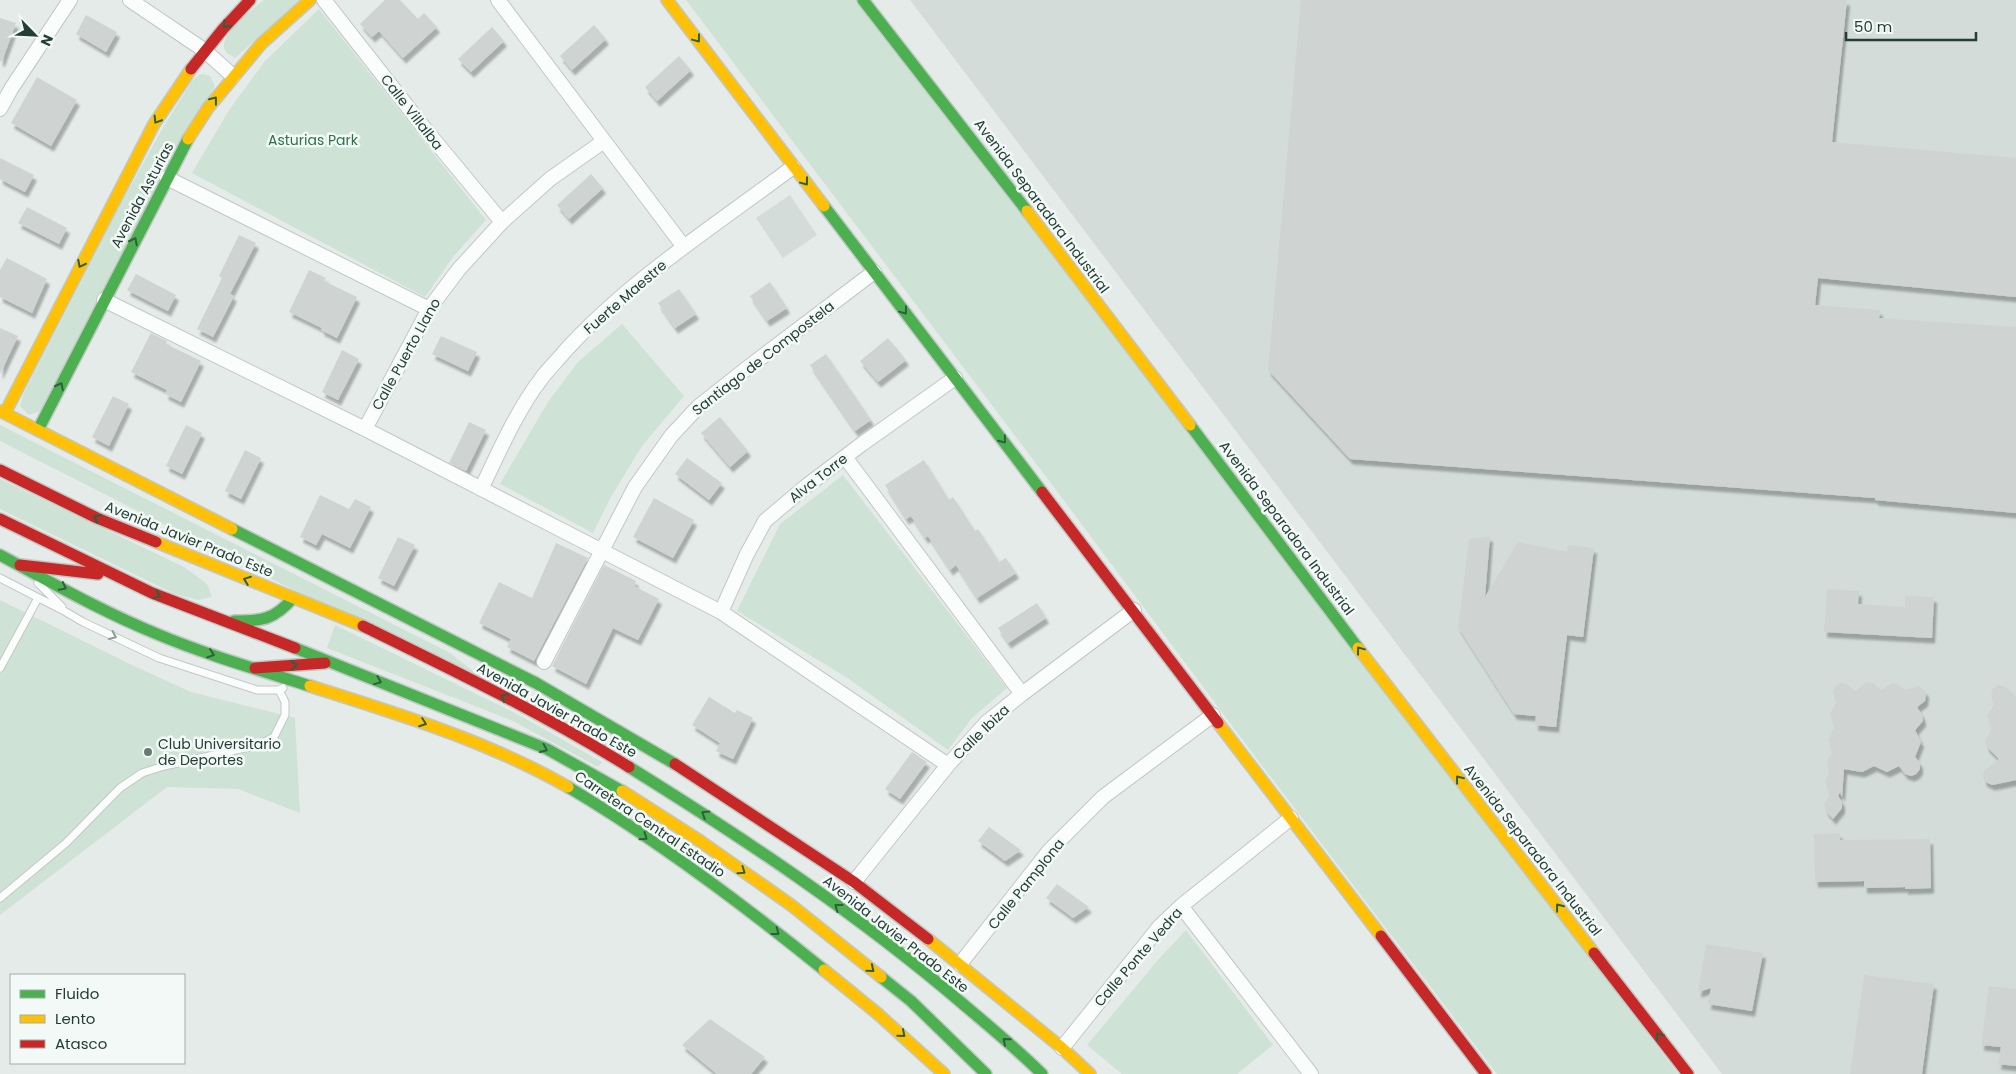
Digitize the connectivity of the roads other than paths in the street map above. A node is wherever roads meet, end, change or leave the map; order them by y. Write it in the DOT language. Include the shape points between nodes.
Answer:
graph roads {
  1 [pos="70,0"];
  2 [pos="130,0"];
  3 [pos="250,0"];
  4 [pos="310,0"];
  5 [pos="324,0"];
  6 [pos="498,0"];
  7 [pos="667,0"];
  8 [pos="863,0"];
  9 [pos="204,50"];
  10 [pos="233,76"];
  11 [pos="5,86"];
  12 [pos="0,109"];
  13 [pos="604,141"];
  14 [pos="793,167"];
  15 [pos="167,178"];
  16 [pos="502,222"];
  17 [pos="684,246"];
  18 [pos="874,272"];
  19 [pos="104,300"];
  20 [pos="429,309"];
  21 [pos="955,378"];
  22 [pos="2,412"];
  23 [pos="365,429"];
  24 [pos="38,430"];
  25 [pos="845,457"];
  26 [pos="0,470"];
  27 [pos="481,489"];
  28 [pos="0,519"];
  29 [pos="602,551"];
  30 [pos="0,555"];
  31 [pos="20,565"];
  32 [pos="113,576"];
  33 [pos="0,578"];
  34 [pos="38,598"];
  35 [pos="293,598"];
  36 [pos="1134,610"];
  37 [pos="66,612"];
  38 [pos="721,612"];
  39 [pos="222,621"];
  40 [pos="333,662"];
  41 [pos="544,662"];
  42 [pos="0,668"];
  43 [pos="255,668"];
  44 [pos="293,682"];
  45 [pos="279,690"];
  46 [pos="1022,694"];
  47 [pos="1213,715"];
  48 [pos="948,765"];
  49 [pos="1291,818"];
  50 [pos="854,882"];
  51 [pos="0,898"];
  52 [pos="1181,906"];
  53 [pos="960,964"];
  54 [pos="1062,1048"];
  55 [pos="944,1074"];
  56 [pos="986,1074"];
  57 [pos="1042,1074"];
  58 [pos="1090,1074"];
  59 [pos="1311,1074"];
  60 [pos="1486,1074"];
  61 [pos="1688,1074"];
  1 -- 11 [label="street"];
  2 -- 9 [label="street"];
  3 -- 9 [label="main road, Avenida Asturias, one-way"];
  4 -- 10 [label="main road, Avenida Asturias" via="261,44"];
  5 -- 16 [label="street, Calle Villalba"];
  6 -- 13 [label="street"];
  7 -- 14 [label="main road, one-way"];
  61 -- 8 [label="main road, Avenida Separadora Industrial, one-way" via="1408,714 992,164"];
  9 -- 10 [label="street"];
  9 -- 22 [label="main road, Avenida Asturias, one-way" via="154,124"];
  15 -- 10 [label="main road, Avenida Asturias, one-way" via="203,116"];
  11 -- 12 [label="street"];
  13 -- 16 [label="street, Calle Puerto Llano" via="550,179"];
  13 -- 17 [label="street"];
  14 -- 17 [label="street, Fuerte Maestre"];
  14 -- 18 [label="main road, one-way"];
  19 -- 15 [label="main road, Avenida Asturias, one-way"];
  15 -- 20 [label="street"];
  16 -- 20 [label="street, Calle Puerto Llano" via="459,269"];
  17 -- 27 [label="street, Fuerte Maestre" via="609,306 541,379 510,430"];
  18 -- 21 [label="main road, one-way"];
  18 -- 29 [label="street, Santiago de Compostela" via="746,369 678,428 635,487"];
  19 -- 23 [label="street"];
  24 -- 19 [label="main road, Avenida Asturias, one-way"];
  20 -- 23 [label="street, Calle Puerto Llano"];
  21 -- 25 [label="street, Alva Torre"];
  21 -- 36 [label="main road, one-way"];
  22 -- 24 [label="main road"];
  23 -- 27 [label="street"];
  24 -- 50 [label="main road" via="536,684 660,754"];
  25 -- 38 [label="street, Alva Torre" via="761,526"];
  25 -- 46 [label="street"];
  35 -- 26 [label="main road, Avenida Javier Prado Este, one-way" via="97,518"];
  27 -- 29 [label="street"];
  28 -- 32 [label="main road"];
  29 -- 38 [label="street"];
  29 -- 41 [label="street, Santiago de Compostela"];
  30 -- 31 [label="main road, Carretera Central Estadio"];
  31 -- 32 [label="main road"];
  31 -- 37 [label="lane"];
  31 -- 43 [label="main road, Carretera Central Estadio, one-way" via="137,625"];
  32 -- 39 [label="main road, one-way"];
  33 -- 34 [label="lane"];
  34 -- 37 [label="lane"];
  34 -- 42 [label="lane"];
  35 -- 39 [label="main road" via="281,612 268,619"];
  57 -- 35 [label="main road, Avenida Javier Prado Este, one-way" via="924,971 714,819 596,746 483,685 357,623"];
  36 -- 46 [label="street, Calle Ibiza"];
  36 -- 47 [label="main road"];
  37 -- 45 [label="lane, one-way" via="159,658 257,690"];
  38 -- 48 [label="street"];
  39 -- 40 [label="main road"];
  43 -- 40 [label="main road, one-way"];
  40 -- 56 [label="main road, one-way" via="546,749 620,790 791,905 911,1001"];
  43 -- 44 [label="main road, Carretera Central Estadio"];
  44 -- 45 [label="lane"];
  44 -- 55 [label="main road, Carretera Central Estadio, one-way" via="420,721 509,756 574,789 708,881 821,965"];
  45 -- 51 [label="lane" via="285,702 285,715 274,737 259,745 142,773 120,788 66,843"];
  46 -- 48 [label="street, Calle Ibiza" via="987,722"];
  47 -- 49 [label="main road"];
  47 -- 53 [label="street, Calle Pamplona" via="1103,798 1049,851"];
  48 -- 50 [label="street, Calle Ibiza"];
  49 -- 52 [label="street, Calle Ponte Vedra"];
  49 -- 60 [label="main road"];
  50 -- 53 [label="main road"];
  52 -- 54 [label="street, Calle Ponte Vedra" via="1160,926"];
  52 -- 59 [label="street"];
  53 -- 54 [label="main road"];
  54 -- 58 [label="main road"];
}
